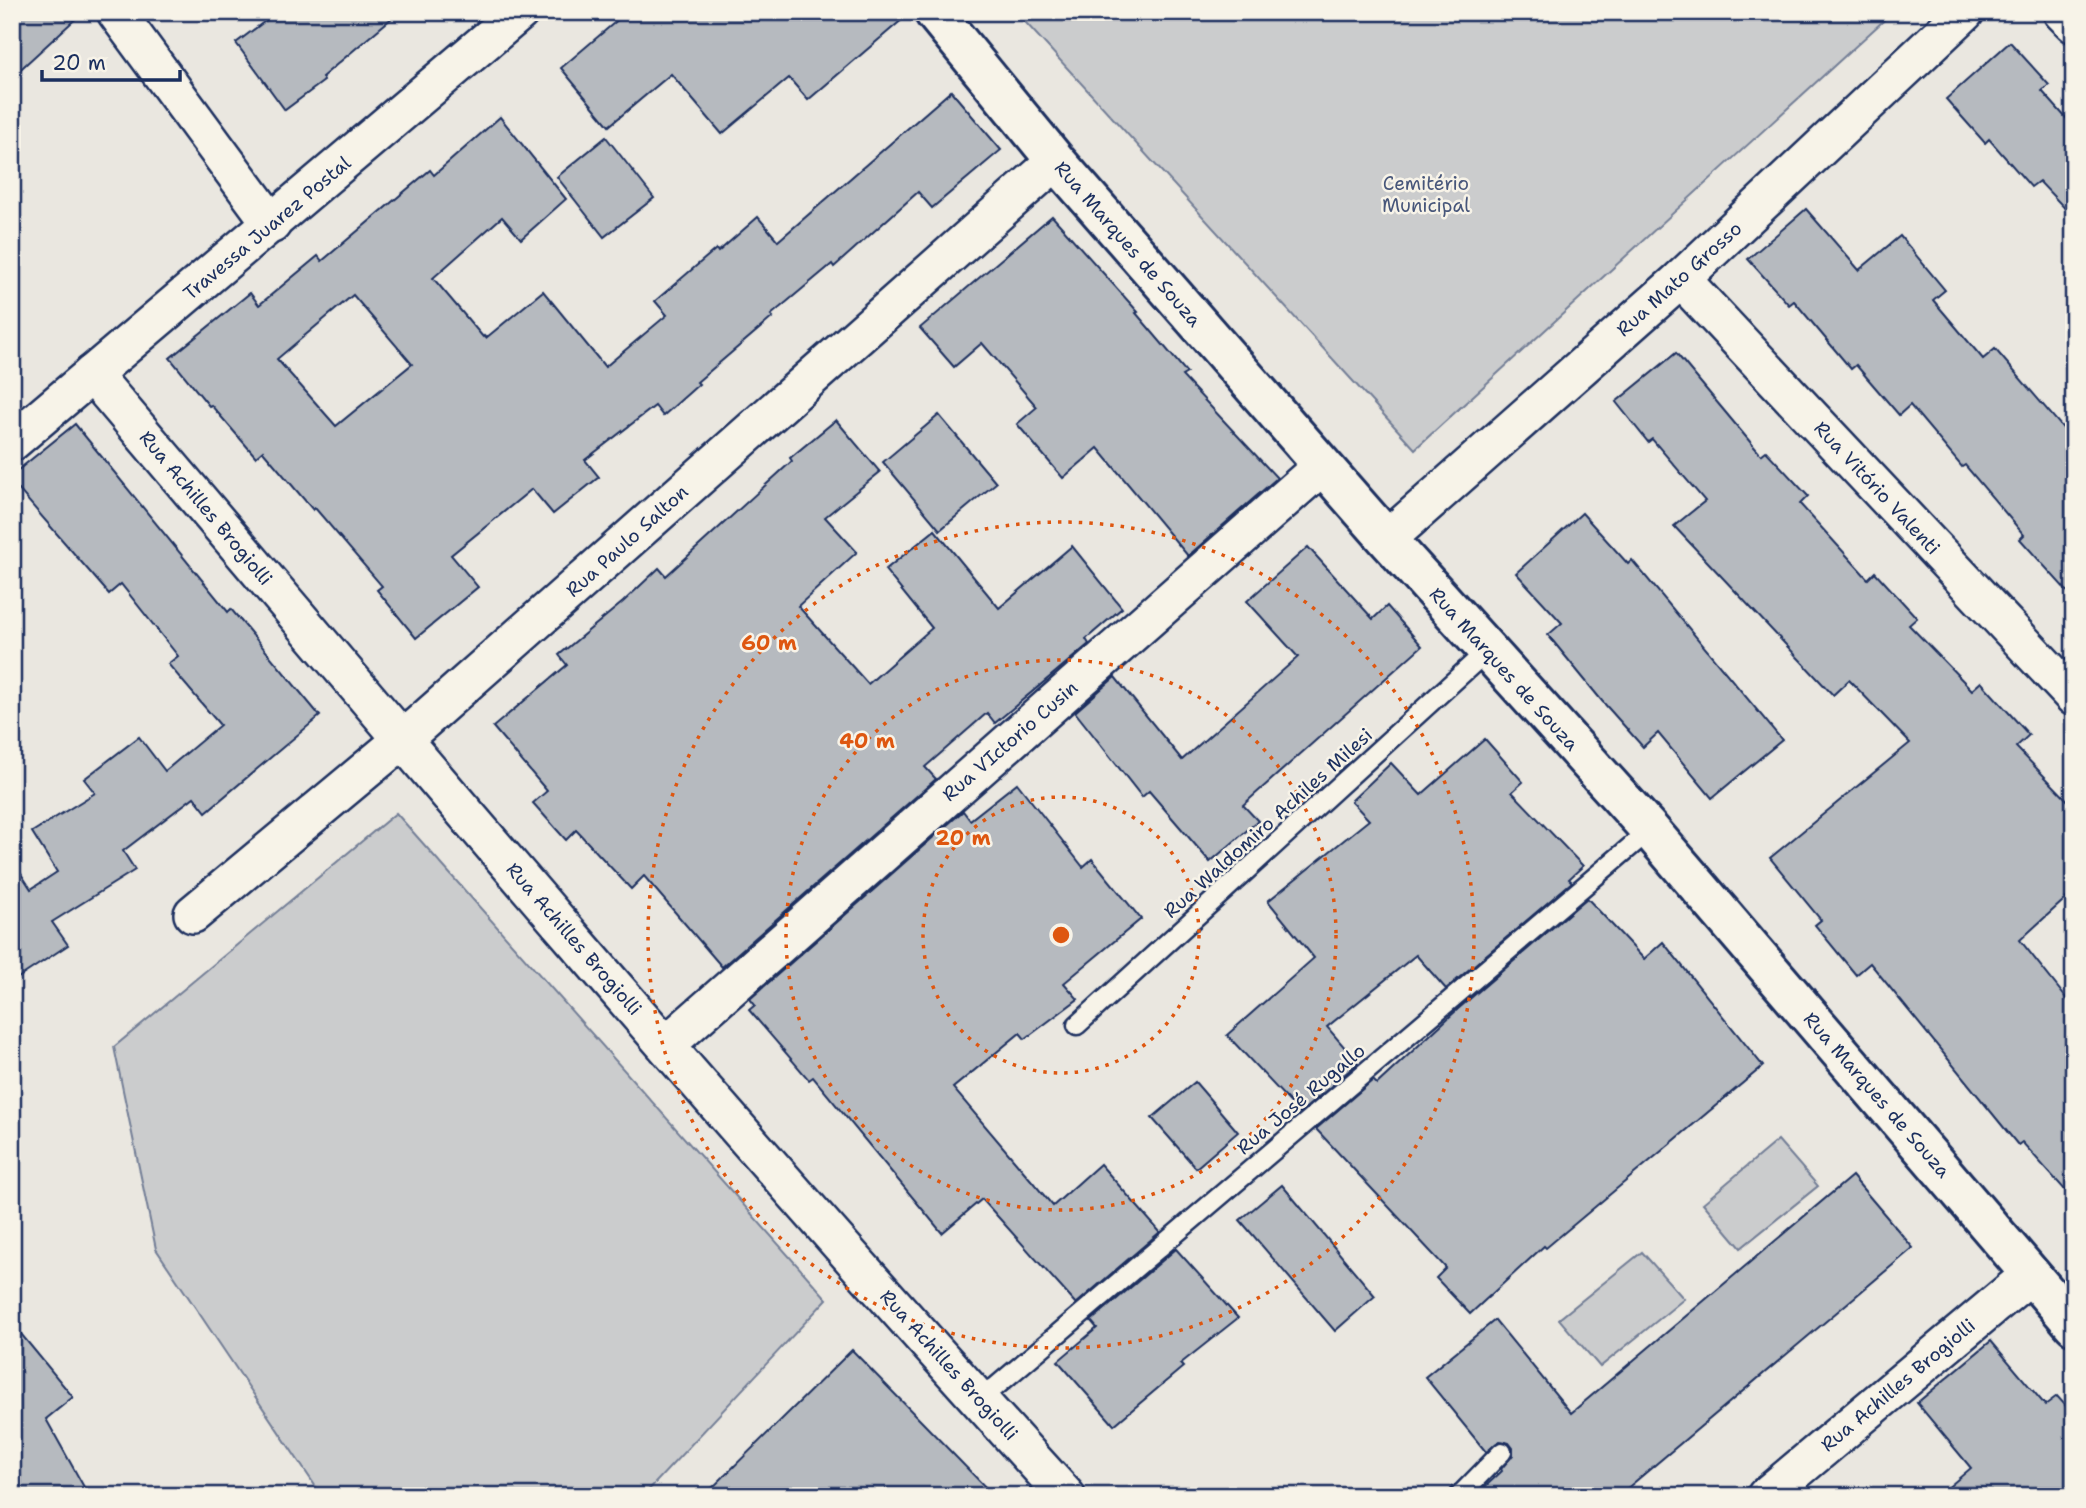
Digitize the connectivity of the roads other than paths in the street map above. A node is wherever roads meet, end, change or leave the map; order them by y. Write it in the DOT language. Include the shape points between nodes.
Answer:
graph roads {
  1 [pos="116,12"];
  2 [pos="520,12"];
  3 [pos="934,12"];
  4 [pos="1965,12"];
  5 [pos="2062,12"];
  6 [pos="2074,24"];
  7 [pos="1056,161"];
  8 [pos="272,223"];
  9 [pos="1681,279"];
  10 [pos="92,374"];
  11 [pos="12,442"];
  12 [pos="1322,466"];
  13 [pos="1387,539"];
  14 [pos="1487,651"];
  15 [pos="2074,697"];
  16 [pos="402,740"];
  17 [pos="1650,830"];
  18 [pos="193,914"];
  19 [pos="1077,1025"];
  20 [pos="666,1045"];
  21 [pos="2031,1275"];
  22 [pos="2074,1325"];
  23 [pos="979,1401"];
  24 [pos="1502,1452"];
  25 [pos="1066,1496"];
  26 [pos="1459,1496"];
  27 [pos="1766,1496"];
  1 -- 8 [label="street"];
  2 -- 8 [label="street, Travessa Juarez Postal"];
  3 -- 7 [label="street, Rua Marques de Souza"];
  4 -- 9 [label="street, Rua Mato Grosso"];
  5 -- 6 [label="street"];
  7 -- 12 [label="street, Rua Marques de Souza"];
  7 -- 16 [label="street, Rua Paulo Salton"];
  8 -- 10 [label="street, Travessa Juarez Postal"];
  9 -- 13 [label="street, Rua Mato Grosso"];
  9 -- 15 [label="street, Rua Vitório Valenti"];
  10 -- 11 [label="street, Travessa Juarez Postal"];
  10 -- 16 [label="street, Rua Achilles Brogiolli"];
  12 -- 13 [label="street, Rua Marques de Souza"];
  12 -- 20 [label="street, Rua VIctorio Cusin"];
  13 -- 14 [label="street, Rua Marques de Souza"];
  14 -- 17 [label="street, Rua Marques de Souza"];
  14 -- 19 [label="lane, Rua Waldomiro Achiles Milesi"];
  16 -- 18 [label="street, Rua Paulo Salton"];
  16 -- 20 [label="street, Rua Achilles Brogiolli"];
  17 -- 21 [label="street, Rua Marques de Souza"];
  17 -- 23 [label="lane, Rua José Rugallo"];
  20 -- 23 [label="street, Rua Achilles Brogiolli"];
  21 -- 22 [label="street, Rua Marques de Souza"];
  21 -- 27 [label="street, Rua Achilles Brogiolli"];
  23 -- 25 [label="street, Rua Achilles Brogiolli"];
  24 -- 26 [label="lane"];
}
